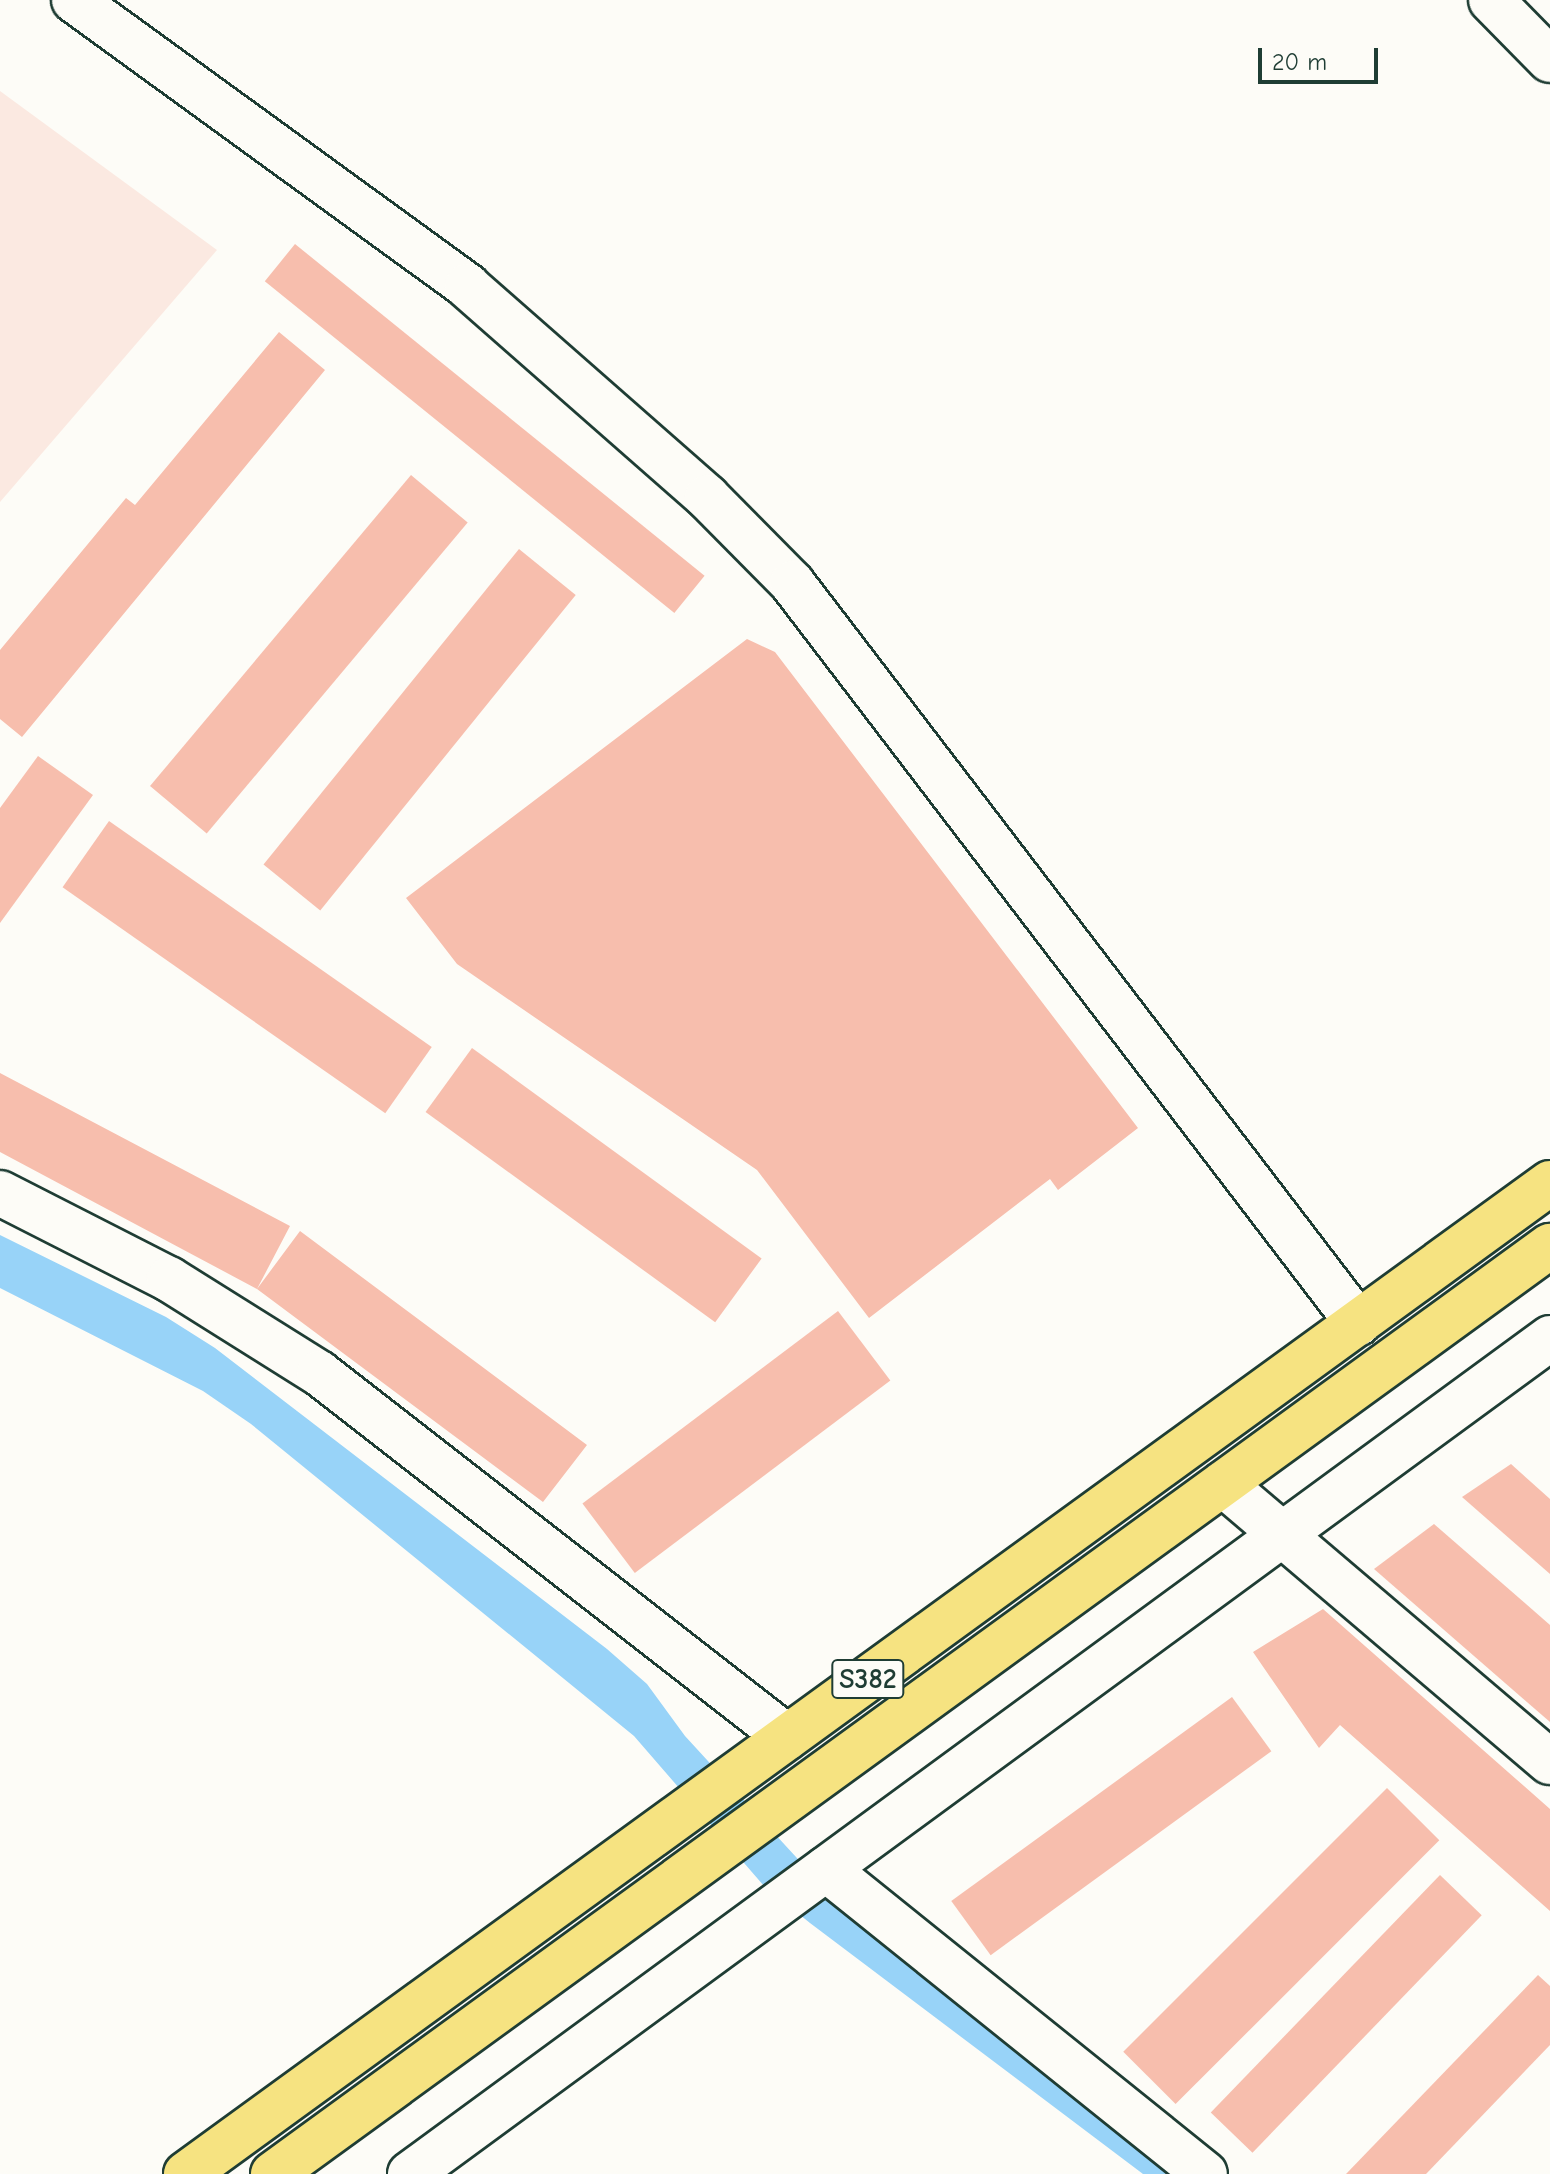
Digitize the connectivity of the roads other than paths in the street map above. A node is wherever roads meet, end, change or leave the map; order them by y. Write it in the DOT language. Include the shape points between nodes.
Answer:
graph roads {
  1 [pos="74,0"];
  2 [pos="1491,0"];
  3 [pos="1550,60"];
  4 [pos="1550,1183"];
  5 [pos="0,1193"];
  6 [pos="1550,1246"];
  7 [pos="1358,1323"];
  8 [pos="1550,1338"];
  9 [pos="1223,1484"];
  10 [pos="1283,1534"];
  11 [pos="787,1737"];
  12 [pos="1550,1762"];
  13 [pos="826,1869"];
  14 [pos="186,2174"];
  15 [pos="273,2174"];
  16 [pos="410,2174"];
  17 [pos="1205,2174"];
  1 -- 7 [label="street" via="467,286 707,497 792,583"];
  2 -- 3 [label="street"];
  4 -- 7 [label="main road, S382"];
  5 -- 11 [label="street" via="169,1279 319,1373"];
  6 -- 9 [label="main road, S382"];
  7 -- 11 [label="main road, S382"];
  8 -- 10 [label="street"];
  9 -- 10 [label="street"];
  9 -- 15 [label="main road, S382"];
  10 -- 12 [label="street"];
  10 -- 13 [label="street"];
  11 -- 14 [label="main road, S382"];
  13 -- 16 [label="street"];
  13 -- 17 [label="street"];
}
